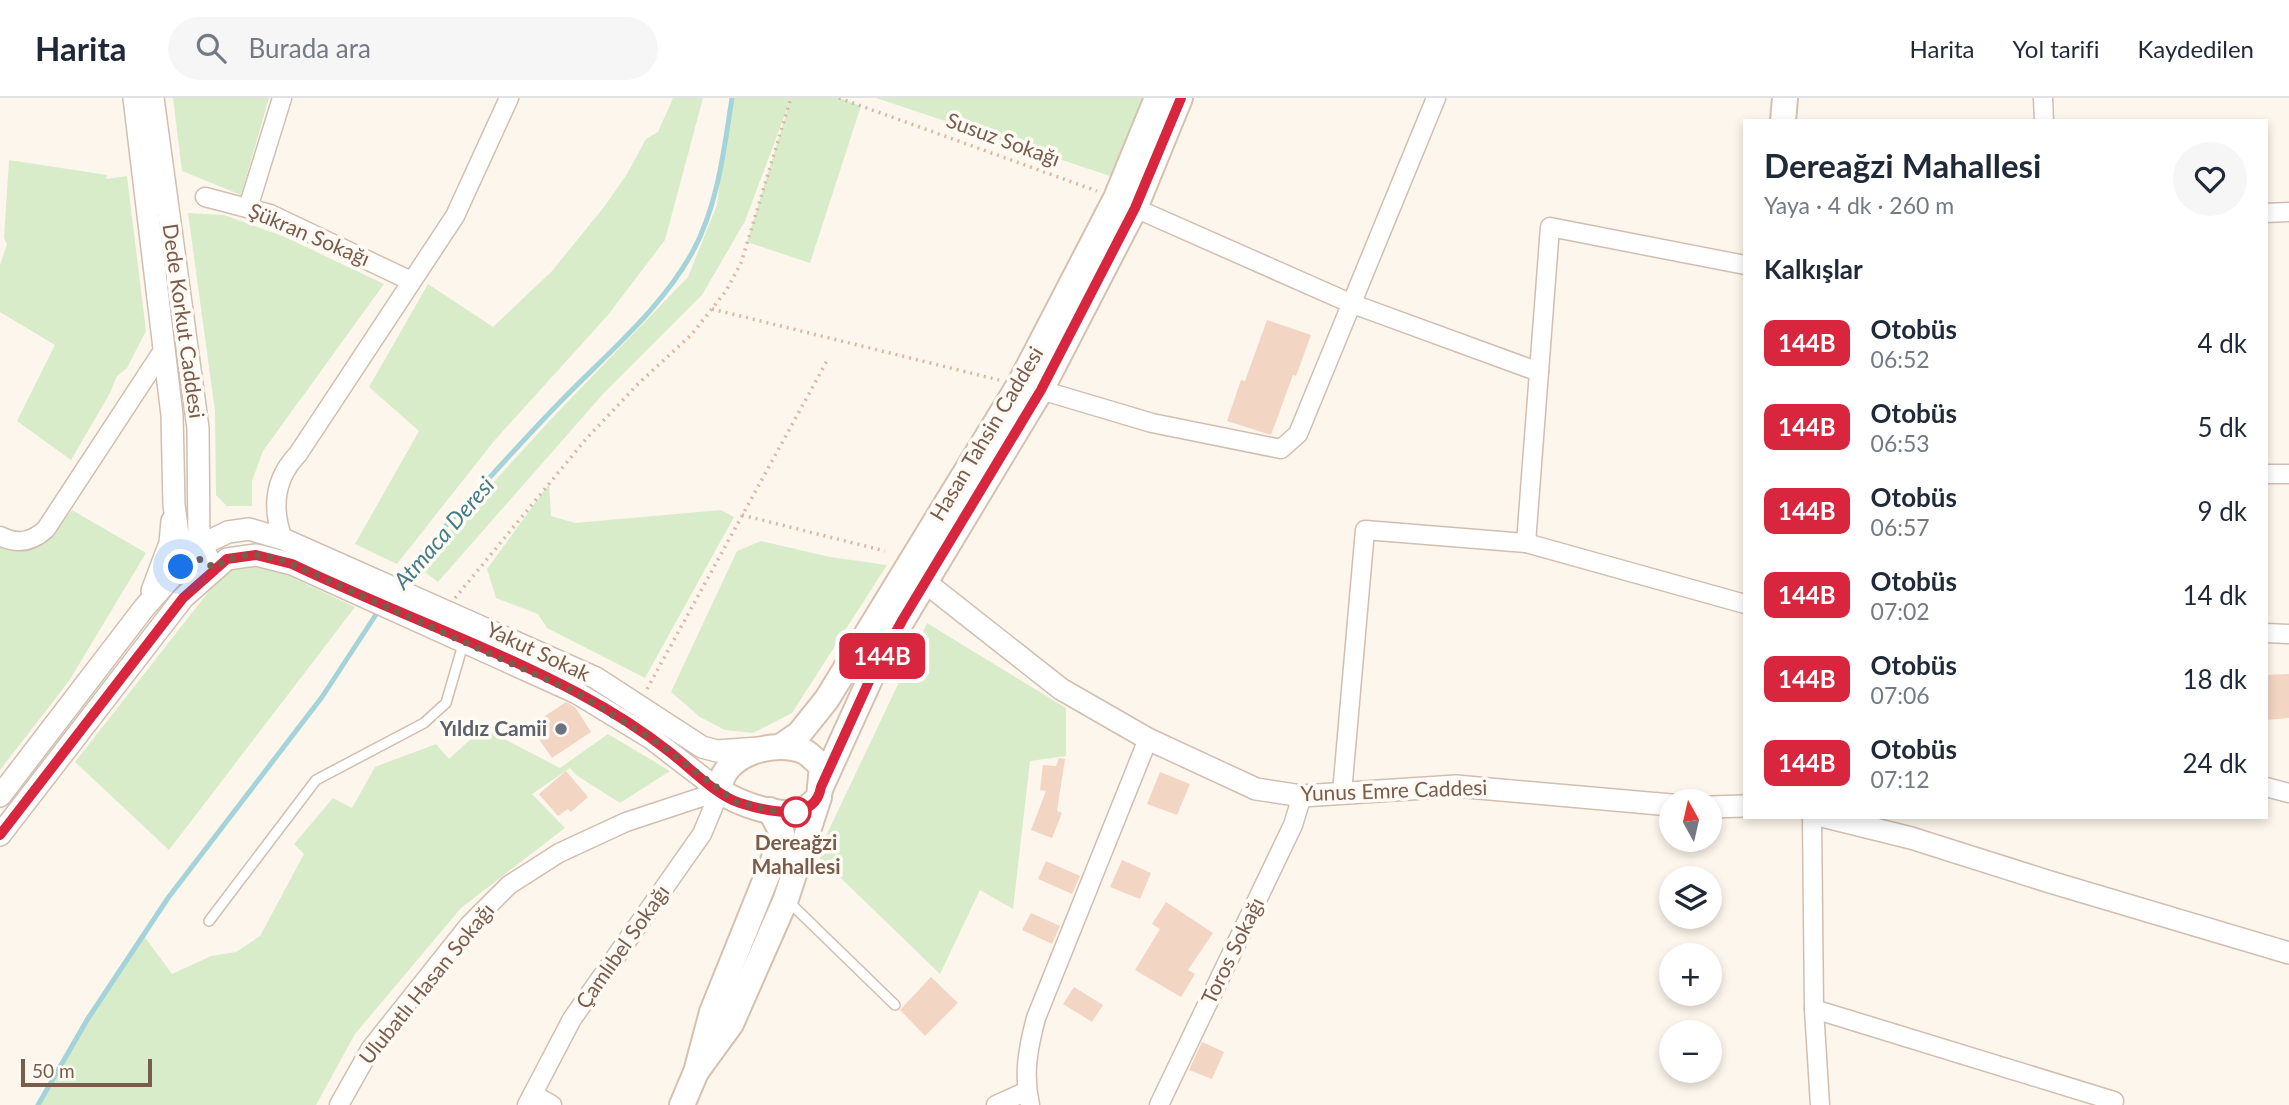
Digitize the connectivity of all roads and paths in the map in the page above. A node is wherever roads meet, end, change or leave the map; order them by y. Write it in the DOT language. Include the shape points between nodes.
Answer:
graph roads {
  1 [pos="134,98"];
  2 [pos="153,98"];
  3 [pos="282,98"];
  4 [pos="509,98"];
  5 [pos="791,98"];
  6 [pos="839,98"];
  7 [pos="1157,98"];
  8 [pos="1181,98"];
  9 [pos="1436,98"];
  10 [pos="1786,98"];
  11 [pos="2043,98"];
  12 [pos="1783,119"];
  13 [pos="2044,119"];
  14 [pos="205,197"];
  15 [pos="1125,203"];
  16 [pos="248,208"];
  17 [pos="2289,212"];
  18 [pos="2268,213"];
  19 [pos="1743,265"];
  20 [pos="411,281"];
  21 [pos="1350,303"];
  22 [pos="712,309"];
  23 [pos="164,349"];
  24 [pos="828,359"];
  25 [pos="1539,372"];
  26 [pos="1030,388"];
  27 [pos="2268,474"];
  28 [pos="2289,474"];
  29 [pos="174,505"];
  30 [pos="742,515"];
  31 [pos="0,536"];
  32 [pos="283,539"];
  33 [pos="1526,543"];
  34 [pos="196,550"];
  35 [pos="885,551"];
  36 [pos="215,568"];
  37 [pos="925,582"];
  38 [pos="1743,603"];
  39 [pos="144,608"];
  40 [pos="446,610"];
  41 [pos="2268,633"];
  42 [pos="2289,634"];
  43 [pos="464,641"];
  44 [pos="639,703"];
  45 [pos="1148,739"];
  46 [pos="772,748"];
  47 [pos="2268,787"];
  48 [pos="720,791"];
  49 [pos="820,792"];
  50 [pos="1342,793"];
  51 [pos="2289,793"];
  52 [pos="0,796"];
  53 [pos="1302,796"];
  54 [pos="1659,803"];
  55 [pos="1743,806"];
  56 [pos="1722,807"];
  57 [pos="770,810"];
  58 [pos="1812,819"];
  59 [pos="1834,819"];
  60 [pos="0,835"];
  61 [pos="786,899"];
  62 [pos="209,921"];
  63 [pos="2289,953"];
  64 [pos="895,1005"];
  65 [pos="1814,1009"];
  66 [pos="696,1072"];
  67 [pos="1029,1098"];
  68 [pos="530,1099"];
  69 [pos="2114,1101"];
  70 [pos="339,1105"];
  71 [pos="552,1105"];
  72 [pos="682,1105"];
  73 [pos="996,1105"];
  74 [pos="1160,1105"];
  75 [pos="1820,1105"];
  1 -- 23 [label="street, Dede Korkut Caddesi"];
  2 -- 34 [label="street, Dede Korkut Caddesi" via="198,428"];
  3 -- 16 [label="street"];
  4 -- 20 [label="street" via="455,216"];
  5 -- 22 [label="path" via="741,263"];
  6 -- 15 [label="path, Susuz Sokağı"];
  7 -- 15 [label="main road, Hasan Tahsin Caddesi"];
  8 -- 15 [label="main road, Hasan Tahsin Caddesi"];
  9 -- 21 [label="street"];
  10 -- 12 [label="main road"];
  11 -- 13 [label="street"];
  14 -- 16 [label="street, Şükran Sokağı"];
  15 -- 21 [label="street"];
  15 -- 26 [label="main road, Hasan Tahsin Caddesi"];
  16 -- 20 [label="street, Şükran Sokağı" via="270,214"];
  17 -- 18 [label="street"];
  19 -- 25 [label="street" via="1549,227"];
  20 -- 32 [label="street" via="285,468 275,513"];
  21 -- 25 [label="street"];
  21 -- 26 [label="street" via="1298,435 1281,449 1152,423"];
  22 -- 26 [label="path"];
  22 -- 40 [label="path" via="586,439"];
  23 -- 29 [label="street, Dede Korkut Caddesi" via="172,415"];
  23 -- 31 [label="street" via="46,529 34,540 22,542"];
  24 -- 30 [label="path"];
  25 -- 33 [label="street"];
  26 -- 37 [label="main road, Hasan Tahsin Caddesi"];
  26 -- 46 [label="main road, Hasan Tahsin Caddesi" via="828,699 799,734"];
  27 -- 28 [label="street"];
  29 -- 34 [label="street" via="178,534"];
  29 -- 39 [label="street" via="170,542"];
  30 -- 35 [label="path"];
  30 -- 44 [label="path"];
  32 -- 34 [label="street, Yakut Sokak" via="249,529 228,532"];
  32 -- 40 [label="street, Yakut Sokak"];
  33 -- 38 [label="street"];
  33 -- 50 [label="street" via="1365,530"];
  34 -- 36 [label="street"];
  34 -- 39 [label="street"];
  36 -- 43 [label="street, Yakut Sokak" via="241,555 275,557"];
  36 -- 60 [label="street" via="183,598"];
  37 -- 45 [label="street, Yunus Emre Caddesi" via="1060,690"];
  37 -- 49 [label="main road, Hasan Tahsin Caddesi" via="871,677"];
  39 -- 52 [label="street"];
  40 -- 44 [label="street, Yakut Sokak" via="559,660"];
  41 -- 42 [label="street"];
  43 -- 48 [label="street, Yakut Sokak" via="624,720"];
  43 -- 62 [label="lane" via="446,703 424,723 316,780"];
  44 -- 46 [label="street, Yakut Sokak" via="702,747 717,751"];
  45 -- 53 [label="street, Yunus Emre Caddesi" via="1256,789"];
  45 -- 67 [label="street" via="1042,1000 1029,1048"];
  46 -- 48 [label="main road" via="735,762 720,783"];
  46 -- 49 [label="main road" via="807,752 821,766"];
  47 -- 51 [label="street"];
  48 -- 57 [label="main road" via="736,802"];
  48 -- 68 [label="street, Çamlıbel Sokağı" via="702,834 572,1019"];
  48 -- 70 [label="street, Ulubatlı Hasan Sokağı" via="626,822 559,853 509,885 469,925 371,1048"];
  49 -- 57 [label="main road" via="808,808 798,812"];
  49 -- 61 [label="main road, Hasan Tahsin Caddesi"];
  50 -- 53 [label="street, Yunus Emre Caddesi"];
  50 -- 54 [label="street, Yunus Emre Caddesi" via="1456,786"];
  53 -- 74 [label="street, Toros Sokağı" via="1293,825"];
  55 -- 56 [label="street"];
  57 -- 66 [label="main road" via="782,833 779,846 712,1012"];
  58 -- 65 [label="street"];
  59 -- 63 [label="street" via="1911,838"];
  61 -- 64 [label="lane"];
  61 -- 66 [label="main road, Hasan Tahsin Caddesi" via="731,1024"];
  65 -- 69 [label="street"];
  65 -- 75 [label="street"];
  66 -- 72 [label="main road"];
  67 -- 73 [label="street"];
  68 -- 71 [label="street"];
}
